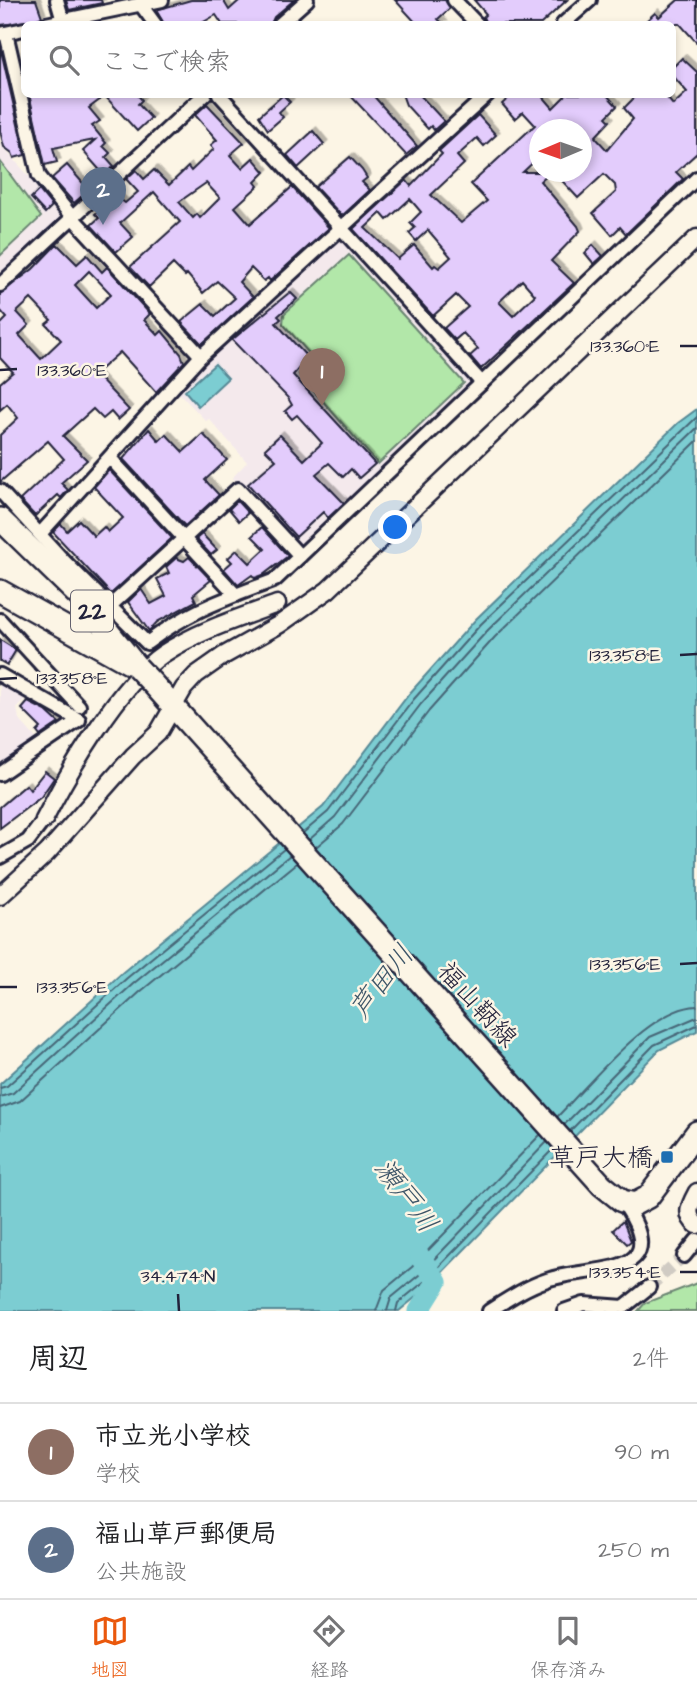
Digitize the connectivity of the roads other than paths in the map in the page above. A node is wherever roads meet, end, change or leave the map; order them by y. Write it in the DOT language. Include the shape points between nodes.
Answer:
graph roads {
  1 [pos="57,0"];
  2 [pos="162,0"];
  3 [pos="307,0"];
  4 [pos="454,0"];
  5 [pos="590,0"];
  6 [pos="141,5"];
  7 [pos="64,21"];
  8 [pos="153,21"];
  9 [pos="283,21"];
  10 [pos="474,21"];
  11 [pos="566,21"];
  12 [pos="21,30"];
  13 [pos="3,33"];
  14 [pos="201,98"];
  15 [pos="223,98"];
  16 [pos="484,98"];
  17 [pos="697,178"];
  18 [pos="72,217"];
  19 [pos="341,230"];
  20 [pos="697,238"];
  21 [pos="0,285"];
  22 [pos="201,356"];
  23 [pos="482,383"];
  24 [pos="110,458"];
  25 [pos="0,491"];
  26 [pos="0,520"];
  27 [pos="40,534"];
  28 [pos="184,538"];
  29 [pos="300,556"];
  30 [pos="0,591"];
  31 [pos="236,595"];
  32 [pos="277,604"];
  33 [pos="109,607"];
  34 [pos="0,620"];
  35 [pos="137,667"];
  36 [pos="0,675"];
  37 [pos="79,706"];
  38 [pos="178,712"];
  39 [pos="0,774"];
  40 [pos="44,820"];
  41 [pos="0,857"];
  42 [pos="0,896"];
  43 [pos="697,1132"];
  44 [pos="697,1192"];
  45 [pos="622,1201"];
  46 [pos="697,1226"];
  47 [pos="697,1240"];
  48 [pos="684,1256"];
  49 [pos="649,1287"];
  50 [pos="489,1311"];
  51 [pos="564,1311"];
  1 -- 7 [label="street"];
  2 -- 6 [label="street"];
  3 -- 9 [label="street"];
  4 -- 10 [label="street"];
  5 -- 11 [label="street"];
  6 -- 7 [label="street"];
  6 -- 8 [label="street"];
  12 -- 13 [label="street"];
  13 -- 18 [label="street" via="39,176"];
  14 -- 18 [label="street"];
  15 -- 19 [label="street"];
  16 -- 19 [label="street"];
  17 -- 23 [label="street"];
  18 -- 21 [label="street"];
  18 -- 22 [label="street"];
  19 -- 22 [label="street"];
  19 -- 23 [label="street"];
  20 -- 38 [label="street" via="328,590 196,675"];
  22 -- 24 [label="street"];
  23 -- 29 [label="street"];
  24 -- 27 [label="street"];
  24 -- 28 [label="street"];
  25 -- 27 [label="street"];
  26 -- 35 [label="main road, 福山鞆線 / 22" via="80,597"];
  27 -- 33 [label="street"];
  28 -- 29 [label="street" via="238,489"];
  28 -- 31 [label="street"];
  28 -- 33 [label="street"];
  29 -- 31 [label="street" via="275,580"];
  30 -- 35 [label="main road, 福山鞆線 / 22"];
  31 -- 33 [label="street" via="180,618 147,643"];
  32 -- 40 [label="street" via="186,641 156,659 124,691"];
  34 -- 37 [label="street"];
  35 -- 38 [label="main road, 福山鞆線 / 22, bridge"];
  36 -- 39 [label="street" via="79,720"];
  38 -- 42 [label="street" via="47,853"];
  38 -- 45 [label="main road, 福山鞆線 / 22" via="602,1185"];
  40 -- 41 [label="street" via="28,841"];
  43 -- 45 [label="main road" via="648,1197 635,1204"];
  44 -- 46 [label="street" via="688,1207"];
  45 -- 50 [label="street" via="639,1236 629,1264 548,1280"];
  47 -- 48 [label="street"];
  49 -- 51 [label="street" via="624,1307 584,1304"];
}
